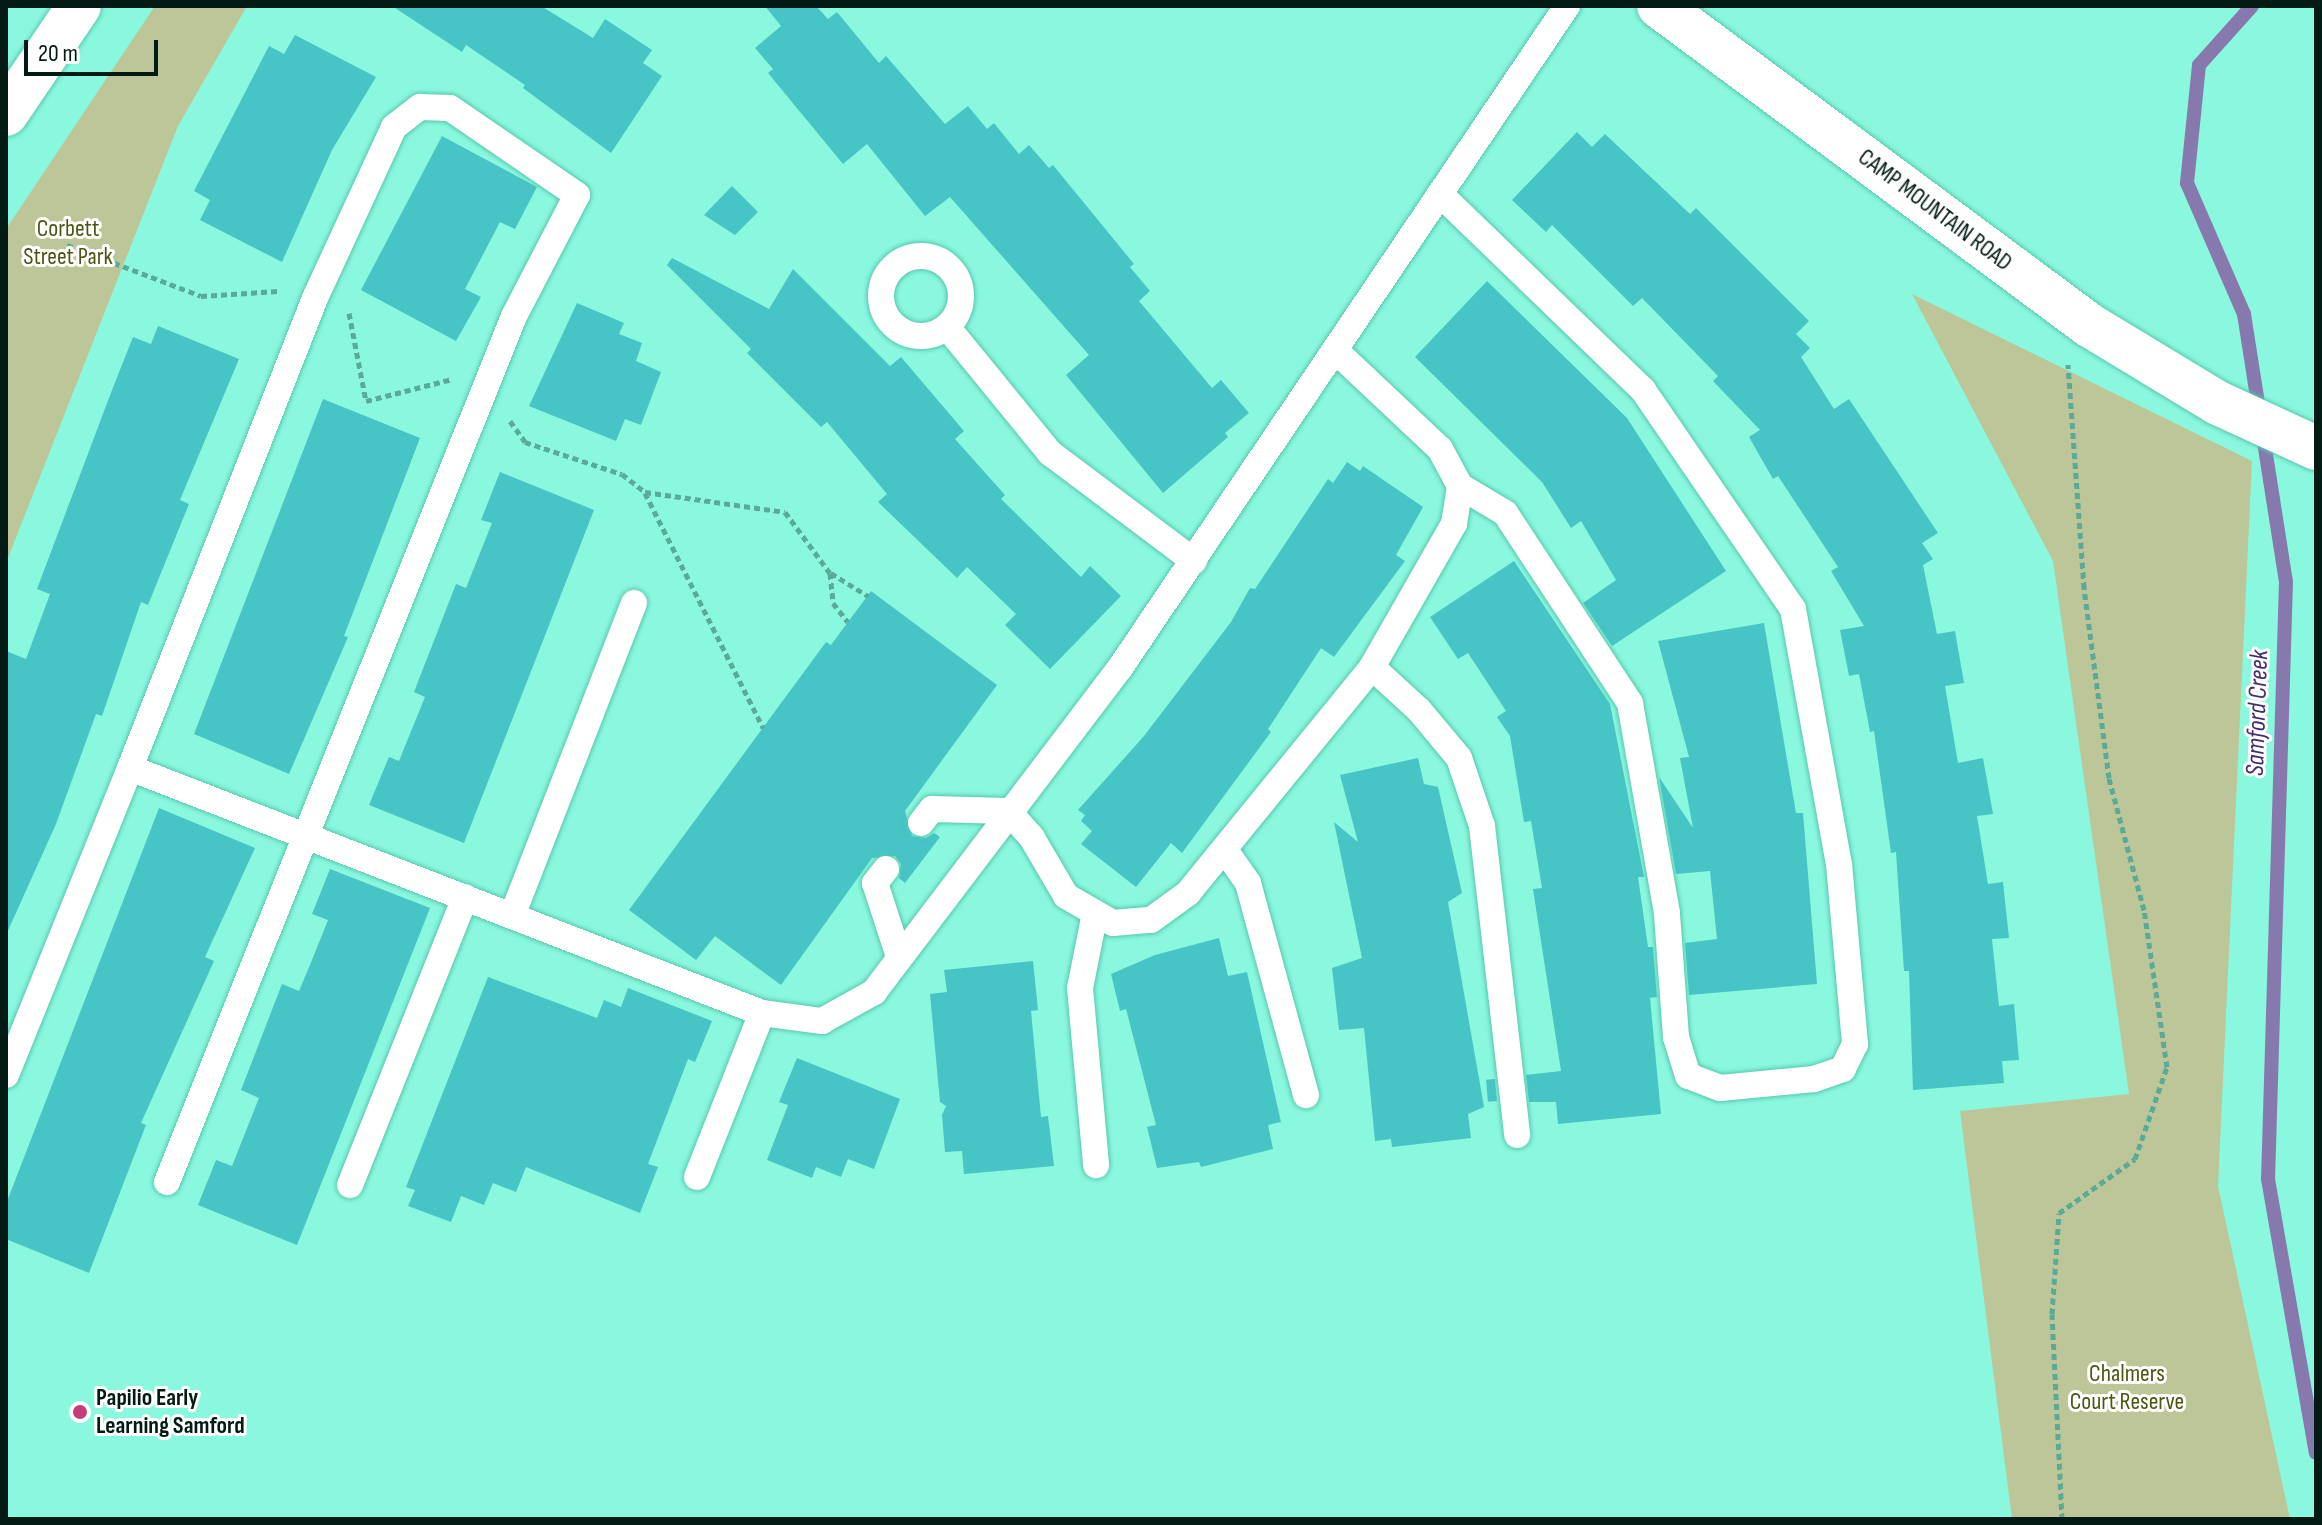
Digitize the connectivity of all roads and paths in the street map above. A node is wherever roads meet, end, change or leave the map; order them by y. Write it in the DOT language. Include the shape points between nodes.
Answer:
graph roads {
  1 [pos="79,6"];
  2 [pos="1567,6"];
  3 [pos="1659,6"];
  4 [pos="6,114"];
  5 [pos="1440,194"];
  6 [pos="67,245"];
  7 [pos="295,294"];
  8 [pos="342,304"];
  9 [pos="948,328"];
  10 [pos="1336,351"];
  11 [pos="2068,361"];
  12 [pos="460,377"];
  13 [pos="505,414"];
  14 [pos="2316,448"];
  15 [pos="1460,486"];
  16 [pos="645,492"];
  17 [pos="1194,561"];
  18 [pos="830,573"];
  19 [pos="868,596"];
  20 [pos="634,603"];
  21 [pos="848,622"];
  22 [pos="1372,667"];
  23 [pos="763,728"];
  24 [pos="130,768"];
  25 [pos="1008,811"];
  26 [pos="921,823"];
  27 [pos="302,834"];
  28 [pos="1225,850"];
  29 [pos="886,869"];
  30 [pos="465,897"];
  31 [pos="1095,913"];
  32 [pos="512,916"];
  33 [pos="899,957"];
  34 [pos="762,1013"];
  35 [pos="6,1075"];
  36 [pos="1306,1095"];
  37 [pos="1517,1135"];
  38 [pos="1096,1165"];
  39 [pos="697,1177"];
  40 [pos="167,1182"];
  41 [pos="350,1185"];
  42 [pos="2062,1519"];
  1 -- 4 [label="street"];
  2 -- 5 [label="lane"];
  3 -- 14 [label="street, CAMP MOUNTAIN ROAD" via="2089,325 2218,403"];
  5 -- 10 [label="lane"];
  5 -- 15 [label="lane" via="1643,390 1793,609 1839,864 1855,1044 1843,1069 1814,1079 1720,1088 1688,1076 1676,1037 1667,913 1630,703 1505,513"];
  6 -- 7 [label="path" via="201,296 282,290"];
  8 -- 12 [label="path" via="349,310 366,401"];
  9 -- 17 [label="lane" via="1050,453"];
  10 -- 15 [label="lane" via="1440,449"];
  10 -- 17 [label="lane"];
  11 -- 42 [label="path" via="2084,588 2109,778 2144,910 2167,1067 2135,1159 2059,1213 2052,1314"];
  13 -- 16 [label="path" via="525,442 622,474"];
  15 -- 22 [label="lane" via="1454,524"];
  16 -- 18 [label="path" via="785,512"];
  16 -- 23 [label="path"];
  17 -- 25 [label="lane" via="1120,668"];
  18 -- 19 [label="path"];
  18 -- 21 [label="path" via="833,603"];
  20 -- 32 [label="lane"];
  22 -- 28 [label="lane"];
  22 -- 37 [label="lane" via="1419,710 1459,758 1482,826"];
  24 -- 27 [label="lane"];
  24 -- 27 [label="lane" via="315,298 394,127 420,107 450,108 577,195 530,276"];
  24 -- 35 [label="lane"];
  25 -- 26 [label="lane" via="932,809"];
  25 -- 31 [label="lane" via="1032,838 1066,896"];
  25 -- 33 [label="lane"];
  27 -- 30 [label="lane"];
  27 -- 40 [label="lane"];
  28 -- 31 [label="lane" via="1188,893 1151,920 1113,923"];
  28 -- 36 [label="lane" via="1248,883"];
  29 -- 33 [label="lane" via="875,883"];
  30 -- 32 [label="lane"];
  30 -- 41 [label="lane"];
  31 -- 38 [label="lane" via="1080,988"];
  32 -- 34 [label="lane"];
  33 -- 34 [label="lane" via="874,992 822,1021"];
  34 -- 39 [label="lane"];
}
